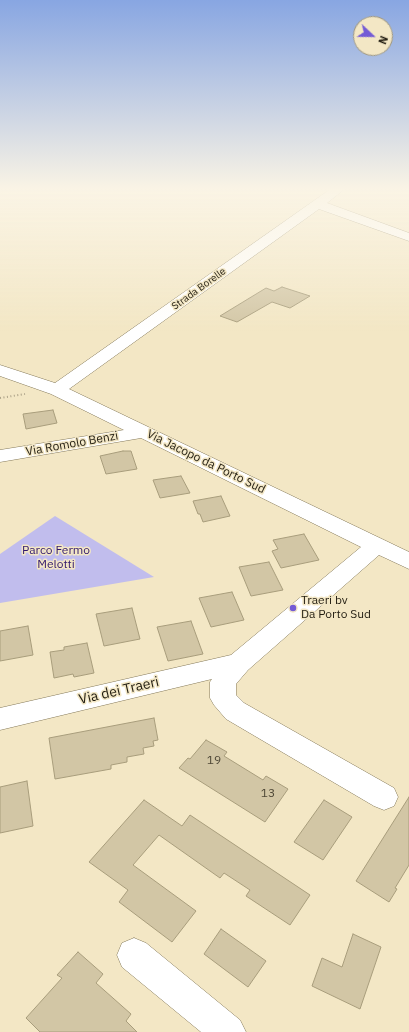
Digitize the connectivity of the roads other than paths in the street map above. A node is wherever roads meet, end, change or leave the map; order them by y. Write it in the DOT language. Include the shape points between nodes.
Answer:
graph roads {
  1 [pos="272,236"];
  2 [pos="0,370"];
  3 [pos="57,390"];
  4 [pos="143,432"];
  5 [pos="0,456"];
  6 [pos="377,545"];
  7 [pos="409,561"];
  8 [pos="239,663"];
  9 [pos="0,719"];
  10 [pos="384,797"];
  11 [pos="134,955"];
  12 [pos="228,1032"];
  1 -- 3 [label="street, Strada Borelle"];
  2 -- 3 [label="street, Via Jacopo da Porto Sud"];
  3 -- 4 [label="street, Via Jacopo da Porto Sud"];
  4 -- 5 [label="street, Via Romolo Benzi"];
  4 -- 6 [label="street, Via Jacopo da Porto Sud"];
  6 -- 7 [label="street, Via Jacopo da Porto Sud"];
  6 -- 8 [label="street, Via dei Traeri"];
  8 -- 9 [label="street, Via dei Traeri"];
  8 -- 10 [label="street, Via dei Traeri" via="223,682 223,698 236,711"];
  11 -- 12 [label="street"];
}
